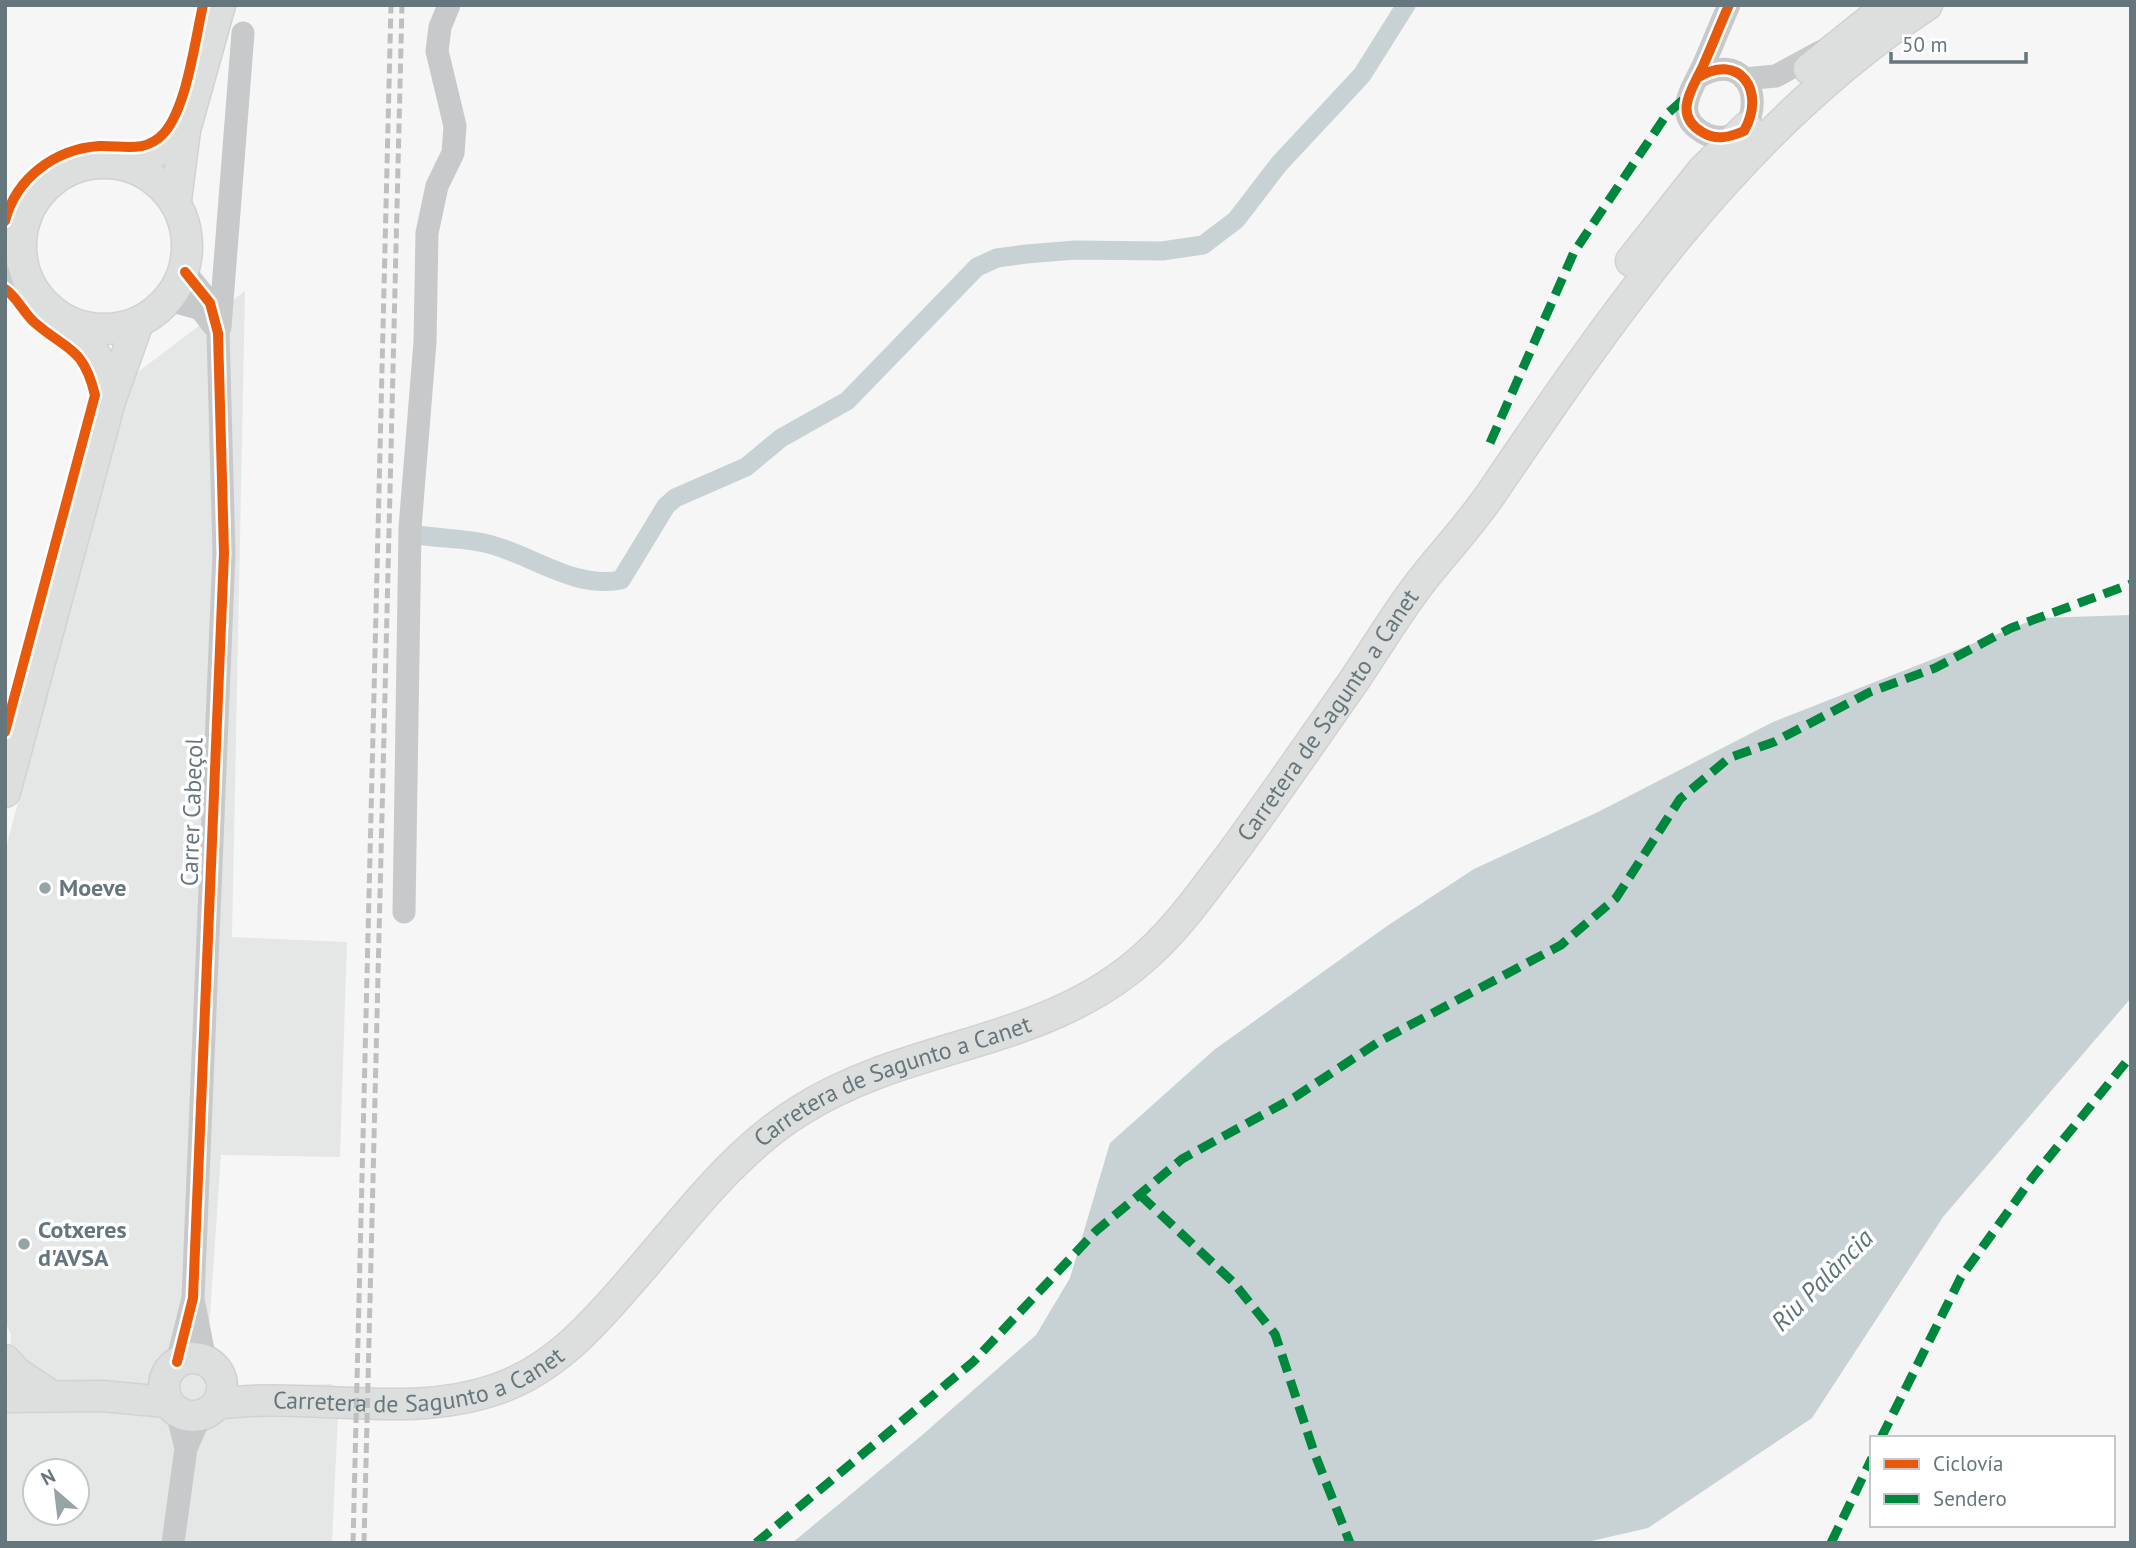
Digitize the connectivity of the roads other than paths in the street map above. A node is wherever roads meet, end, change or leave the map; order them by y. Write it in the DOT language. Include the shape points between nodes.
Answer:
graph roads {
  1 [pos="220,5"];
  2 [pos="449,5"];
  3 [pos="1728,5"];
  4 [pos="1889,5"];
  5 [pos="1914,5"];
  6 [pos="1927,5"];
  7 [pos="243,33"];
  8 [pos="1850,34"];
  9 [pos="1711,46"];
  10 [pos="1735,74"];
  11 [pos="1697,78"];
  12 [pos="185,130"];
  13 [pos="1698,131"];
  14 [pos="1744,131"];
  15 [pos="134,167"];
  16 [pos="1689,187"];
  17 [pos="176,200"];
  18 [pos="13,242"];
  19 [pos="185,271"];
  20 [pos="17,282"];
  21 [pos="169,300"];
  22 [pos="138,323"];
  23 [pos="80,327"];
  24 [pos="218,333"];
  25 [pos="1569,380"];
  26 [pos="110,401"];
  27 [pos="1422,580"];
  28 [pos="5,792"];
  29 [pos="404,912"];
  30 [pos="5,1360"];
  31 [pos="191,1389"];
  32 [pos="50,1395"];
  33 [pos="5,1397"];
  34 [pos="173,1543"];
  1 -- 12 [label="main road"];
  2 -- 29 [label="street" via="437,51 455,126 453,153 437,186 427,233 425,342 410,528"];
  3 -- 9 [label="street"];
  4 -- 8 [label="main road"];
  5 -- 14 [label="main road" via="1851,47 1760,126"];
  6 -- 25 [label="main road" via="1824,82 1758,143 1657,258"];
  7 -- 24 [label="street"];
  8 -- 10 [label="street" via="1776,76"];
  8 -- 14 [label="main road"];
  9 -- 10 [label="street" via="1717,62"];
  9 -- 11 [label="street"];
  10 -- 11 [label="street" via="1716,69"];
  10 -- 14 [label="street" via="1754,100"];
  11 -- 13 [label="street" via="1687,96 1686,111"];
  12 -- 15 [label="main road"];
  12 -- 17 [label="main road"];
  13 -- 14 [label="street" via="1721,138"];
  13 -- 16 [label="street" via="1703,156"];
  14 -- 16 [label="main road"];
  14 -- 25 [label="main road" via="1735,152 1609,309"];
  15 -- 17 [label="main road" via="158,180"];
  15 -- 18 [label="main road" via="96,162 60,174 32,201"];
  16 -- 27 [label="main road" via="1566,353 1442,540"];
  17 -- 19 [label="main road" via="188,235"];
  18 -- 20 [label="main road" via="21,262"];
  19 -- 21 [label="main road"];
  19 -- 24 [label="street, Carrer Cabeçol" via="210,303"];
  20 -- 23 [label="main road" via="50,312"];
  21 -- 22 [label="main road"];
  21 -- 24 [label="street" via="201,309"];
  22 -- 23 [label="main road" via="109,330"];
  22 -- 26 [label="main road"];
  23 -- 26 [label="main road" via="101,366"];
  24 -- 31 [label="street, Carrer Cabeçol" via="224,553"];
  25 -- 27 [label="main road" via="1492,493"];
  26 -- 28 [label="main road"];
  27 -- 31 [label="main road, Carretera de Sagunto a Canet" via="1277,793 1173,932 1102,991 1060,1014 878,1071 803,1108 728,1169 587,1331 544,1366 498,1389 440,1401 258,1398"];
  30 -- 32 [label="main road"];
  31 -- 32 [label="main road, Carretera de Sagunto a Canet"];
  31 -- 34 [label="street, Carrer Cabeçol"];
  32 -- 33 [label="main road, Carretera de Sagunto a Canet"];
}
